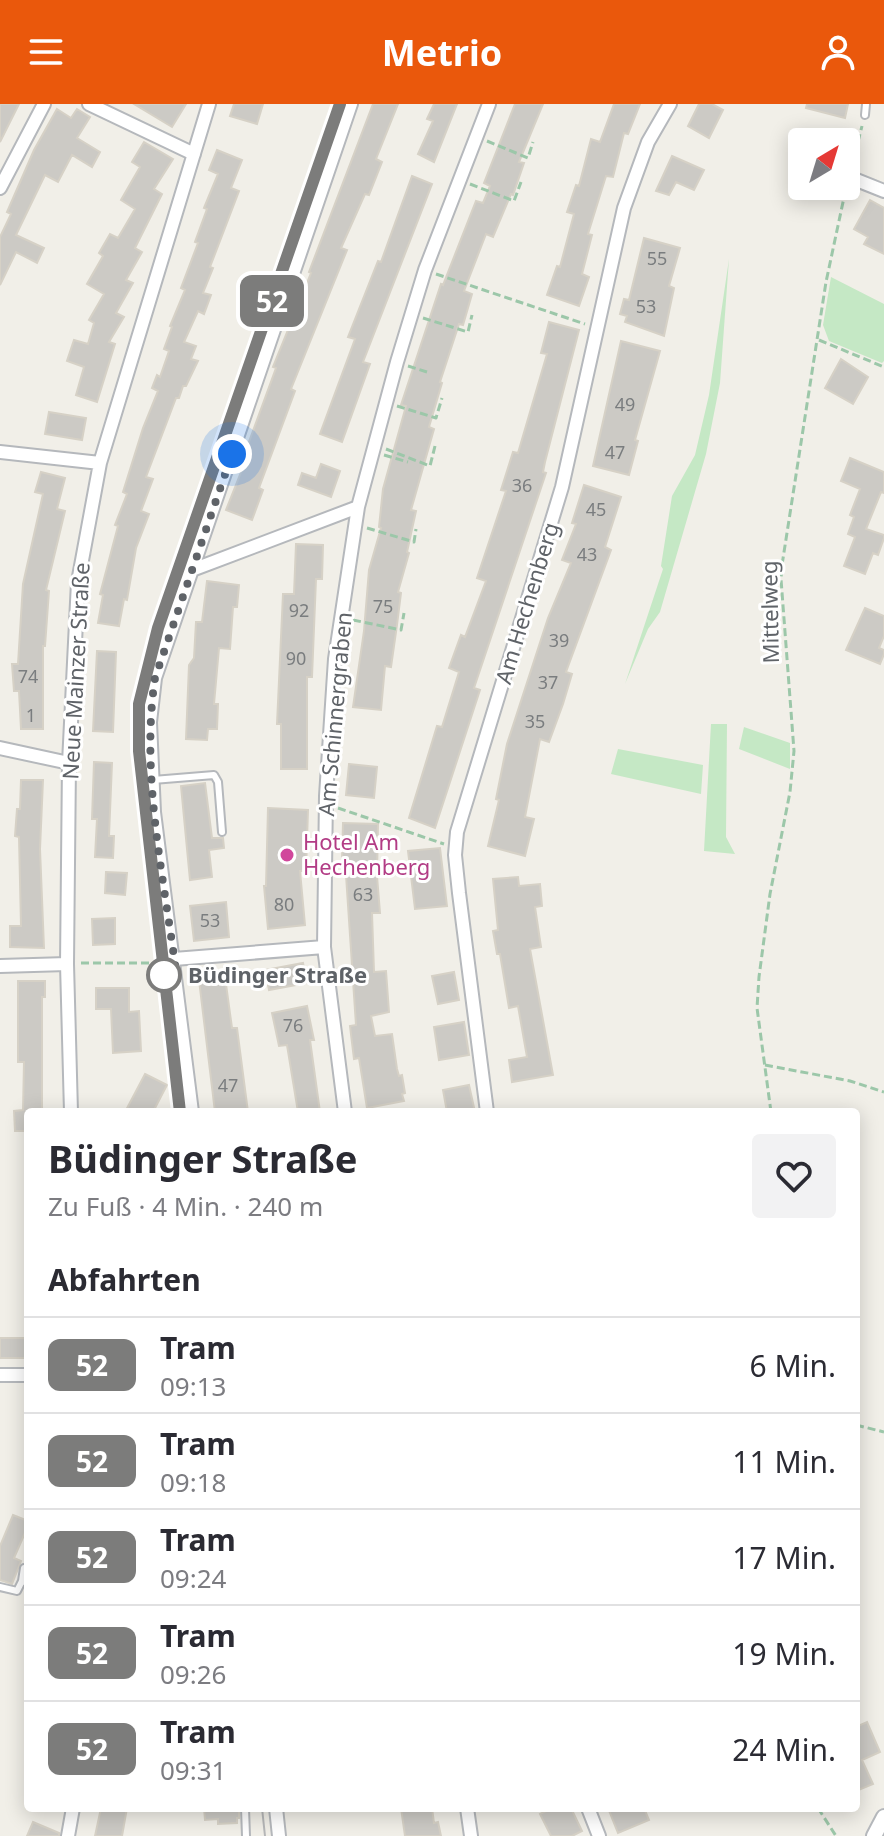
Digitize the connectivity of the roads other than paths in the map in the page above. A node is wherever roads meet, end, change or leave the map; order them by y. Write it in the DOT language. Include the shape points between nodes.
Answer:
graph roads {
  1 [pos="44,104"];
  2 [pos="89,104"];
  3 [pos="209,104"];
  4 [pos="351,104"];
  5 [pos="489,104"];
  6 [pos="670,104"];
  7 [pos="866,104"];
  8 [pos="865,115"];
  9 [pos="194,154"];
  10 [pos="860,181"];
  11 [pos="0,188"];
  12 [pos="884,191"];
  13 [pos="0,452"];
  14 [pos="100,463"];
  15 [pos="358,507"];
  16 [pos="192,570"];
  17 [pos="0,748"];
  18 [pos="69,763"];
  19 [pos="153,780"];
  20 [pos="222,832"];
  21 [pos="324,947"];
  22 [pos="174,959"];
  23 [pos="74,964"];
  24 [pos="0,966"];
  25 [pos="71,1108"];
  26 [pos="192,1108"];
  27 [pos="344,1108"];
  28 [pos="486,1108"];
  29 [pos="0,1375"];
  30 [pos="24,1375"];
  31 [pos="24,1583"];
  32 [pos="0,1587"];
  33 [pos="72,1812"];
  34 [pos="245,1812"];
  35 [pos="276,1812"];
  36 [pos="468,1812"];
  37 [pos="590,1812"];
  38 [pos="884,1817"];
  39 [pos="68,1836"];
  40 [pos="246,1836"];
  41 [pos="279,1836"];
  42 [pos="471,1836"];
  43 [pos="599,1836"];
  44 [pos="874,1836"];
  1 -- 11 [label="street"];
  2 -- 9 [label="street"];
  3 -- 9 [label="street, Neue Mainzer Straße"];
  4 -- 16 [label="street"];
  5 -- 15 [label="street, Am Schinnergraben" via="425,270"];
  6 -- 28 [label="street, Am Hechenberg" via="648,142 624,208 562,487 457,832"];
  7 -- 8 [label="lane"];
  9 -- 14 [label="street, Neue Mainzer Straße"];
  10 -- 12 [label="street"];
  13 -- 14 [label="street"];
  14 -- 18 [label="street, Neue Mainzer Straße" via="78,582"];
  15 -- 16 [label="street"];
  15 -- 21 [label="street, Am Schinnergraben" via="335,659"];
  16 -- 19 [label="street" via="155,678 150,722"];
  17 -- 18 [label="street"];
  18 -- 23 [label="street, Neue Mainzer Straße"];
  19 -- 20 [label="lane" via="214,775"];
  19 -- 22 [label="street"];
  21 -- 22 [label="street"];
  21 -- 27 [label="street, Am Schinnergraben"];
  22 -- 26 [label="street"];
  23 -- 24 [label="street"];
  23 -- 25 [label="street, Neue Mainzer Straße"];
  29 -- 30 [label="street"];
  31 -- 32 [label="lane" via="17,1591"];
  33 -- 39 [label="street"];
  34 -- 40 [label="lane"];
  35 -- 41 [label="street"];
  36 -- 42 [label="street"];
  37 -- 43 [label="street"];
  38 -- 44 [label="street"];
}
